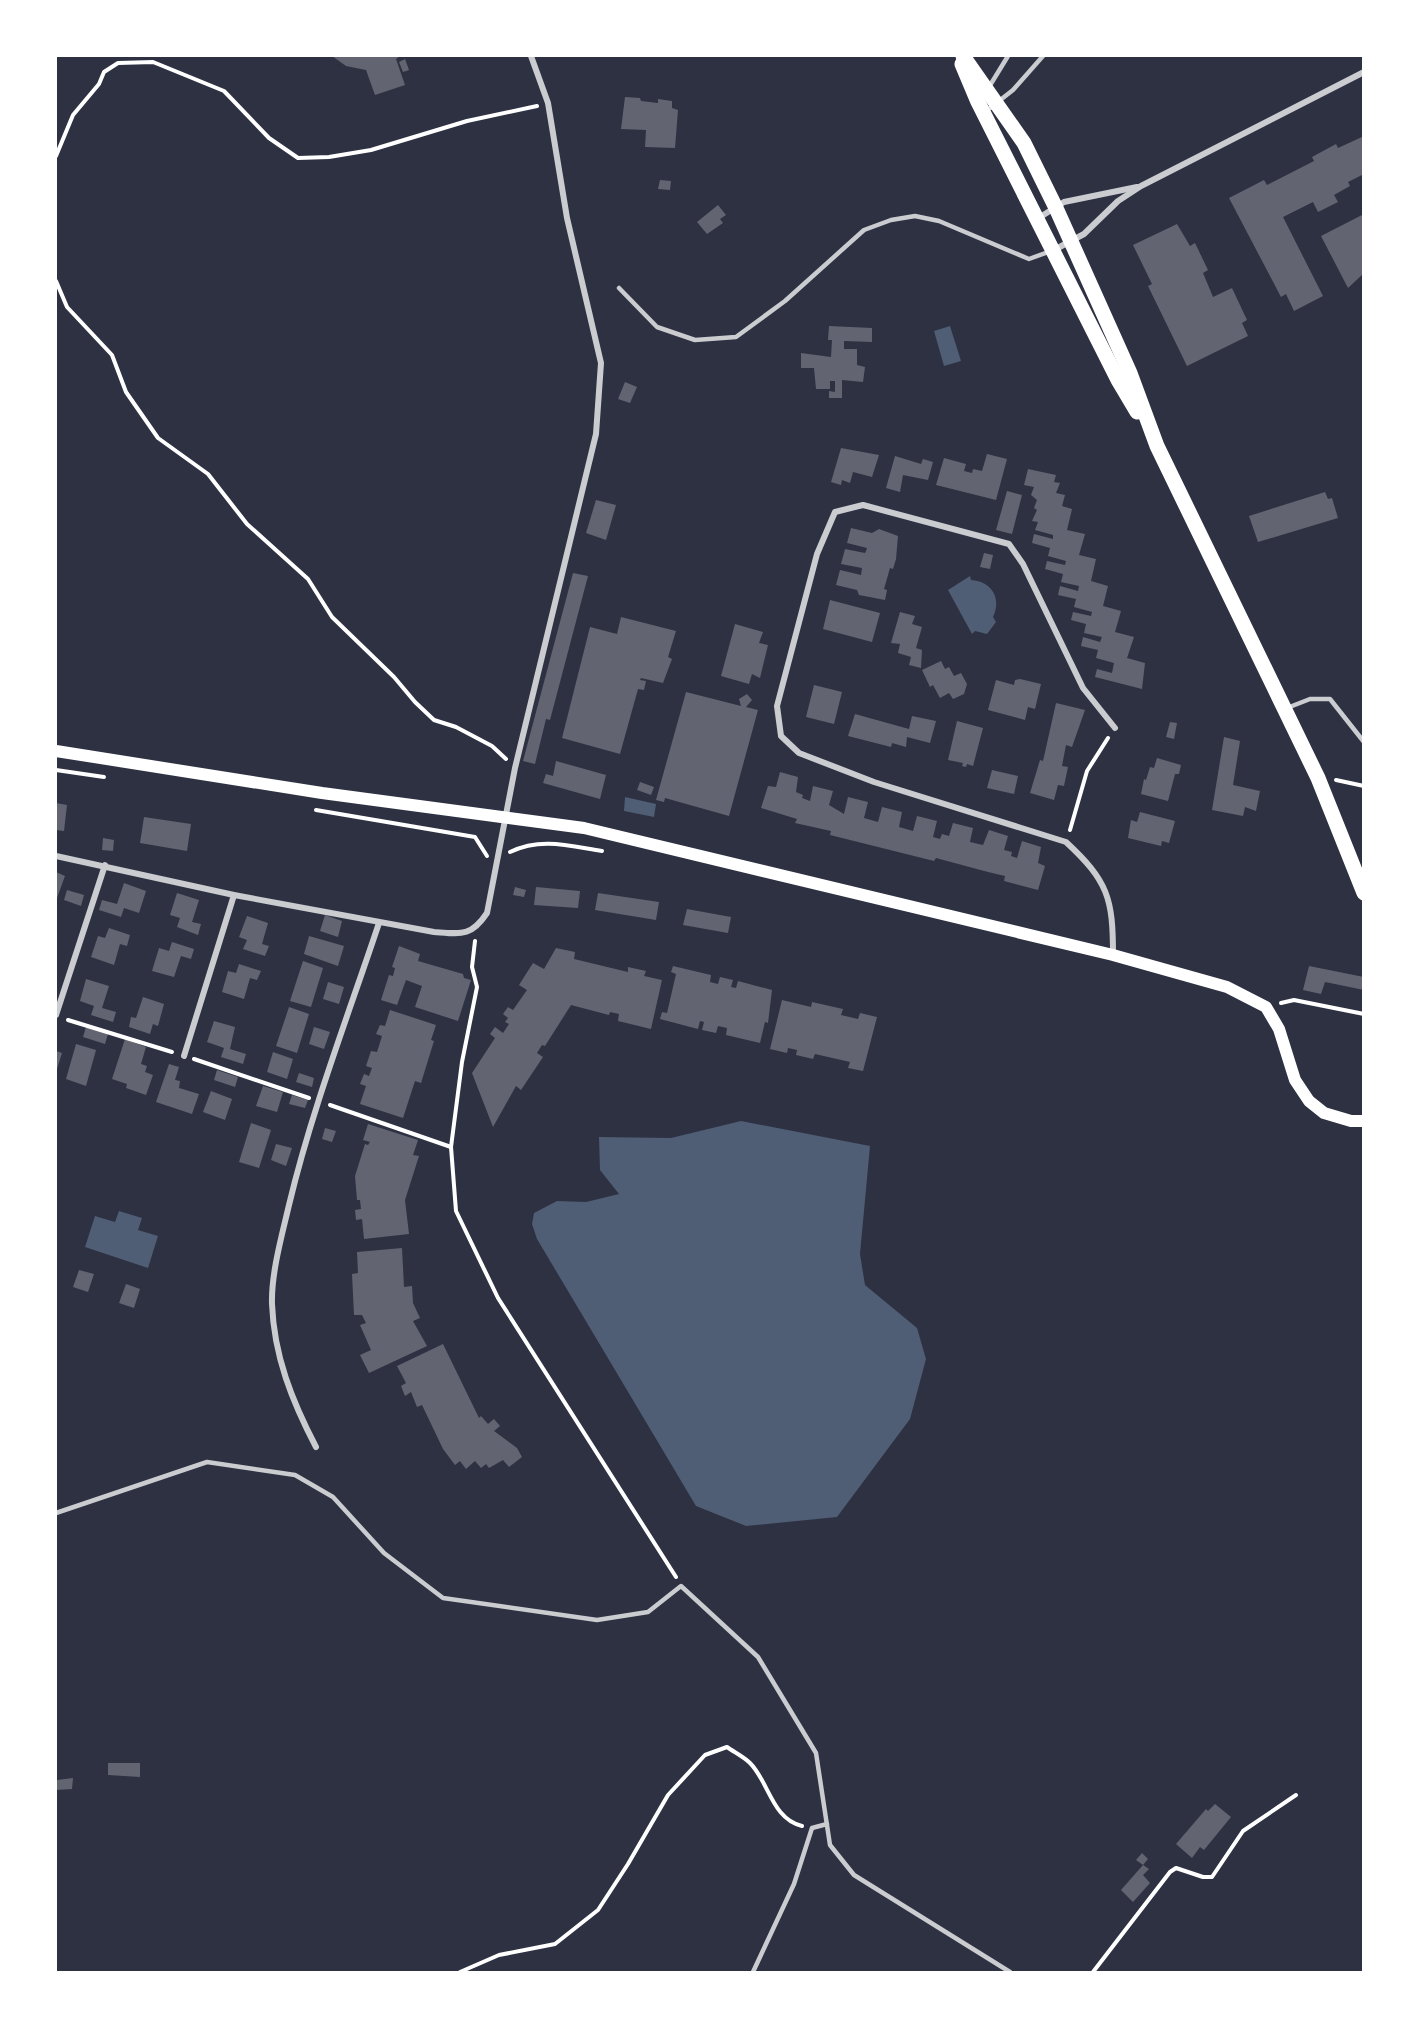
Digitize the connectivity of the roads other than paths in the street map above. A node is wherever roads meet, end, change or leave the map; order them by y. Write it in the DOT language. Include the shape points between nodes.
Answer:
graph roads {
  1 [pos="531,56"];
  2 [pos="961,56"];
  3 [pos="1008,56"];
  4 [pos="1043,56"];
  5 [pos="1364,72"];
  6 [pos="992,96"];
  7 [pos="981,107"];
  8 [pos="1141,186"];
  9 [pos="1056,207"];
  10 [pos="1037,219"];
  11 [pos="1071,241"];
  12 [pos="1053,250"];
  13 [pos="619,288"];
  14 [pos="1157,446"];
  15 [pos="1284,709"];
  16 [pos="1115,728"];
  17 [pos="1364,741"];
  18 [pos="56,751"];
  19 [pos="504,819"];
  20 [pos="56,856"];
  21 [pos="105,865"];
  22 [pos="1364,893"];
  23 [pos="234,895"];
  24 [pos="379,922"];
  25 [pos="1113,955"];
  26 [pos="56,1016"];
  27 [pos="184,1056"];
  28 [pos="1364,1120"];
  29 [pos="316,1447"];
  30 [pos="56,1513"];
  31 [pos="826,1824"];
  32 [pos="753,1972"];
  33 [pos="1010,1972"];
  1 -- 19 [label="street" via="548,103 567,218 601,363 596,434"];
  2 -- 6 [label="main road"];
  2 -- 7 [label="main road"];
  3 -- 6 [label="lane"];
  4 -- 6 [label="lane" via="1013,90"];
  5 -- 8 [label="street"];
  6 -- 7 [label="lane"];
  6 -- 7 [label="lane"];
  6 -- 9 [label="main road" via="1024,143"];
  7 -- 10 [label="main road"];
  8 -- 9 [label="street"];
  8 -- 11 [label="street"];
  9 -- 10 [label="street"];
  9 -- 11 [label="main road"];
  10 -- 12 [label="main road"];
  11 -- 12 [label="street"];
  11 -- 14 [label="main road" via="1130,373"];
  12 -- 13 [label="lane" via="1029,259 939,221 915,216 891,219 864,230 785,301 736,337 695,340 657,327"];
  12 -- 14 [label="main road" via="1118,380"];
  14 -- 15 [label="main road"];
  15 -- 17 [label="lane" via="1310,699 1330,699"];
  15 -- 22 [label="main road" via="1318,778"];
  16 -- 25 [label="street" via="1083,688 1023,564 1009,544 863,505 835,512 816,554 777,706 781,736 799,753 874,782 1066,842 1089,863 1106,889 1113,916"];
  18 -- 19 [label="main road"];
  19 -- 24 [label="street" via="487,913 476,929 460,934"];
  19 -- 25 [label="main road" via="584,828 660,844"];
  20 -- 21 [label="street"];
  21 -- 23 [label="street"];
  21 -- 26 [label="street"];
  23 -- 24 [label="street"];
  23 -- 27 [label="street"];
  24 -- 29 [label="street" via="300,1158 281,1237 272,1303 280,1364 293,1404"];
  25 -- 28 [label="main road" via="1227,987 1266,1007 1279,1029 1295,1080 1309,1101 1324,1113 1351,1121"];
  30 -- 31 [label="lane" via="207,1462 295,1475 333,1497 384,1553 443,1598 597,1620 648,1612 681,1586 758,1657 816,1753"];
  31 -- 32 [label="lane" via="812,1828 794,1884"];
  31 -- 33 [label="lane" via="830,1845 854,1875"];
}
